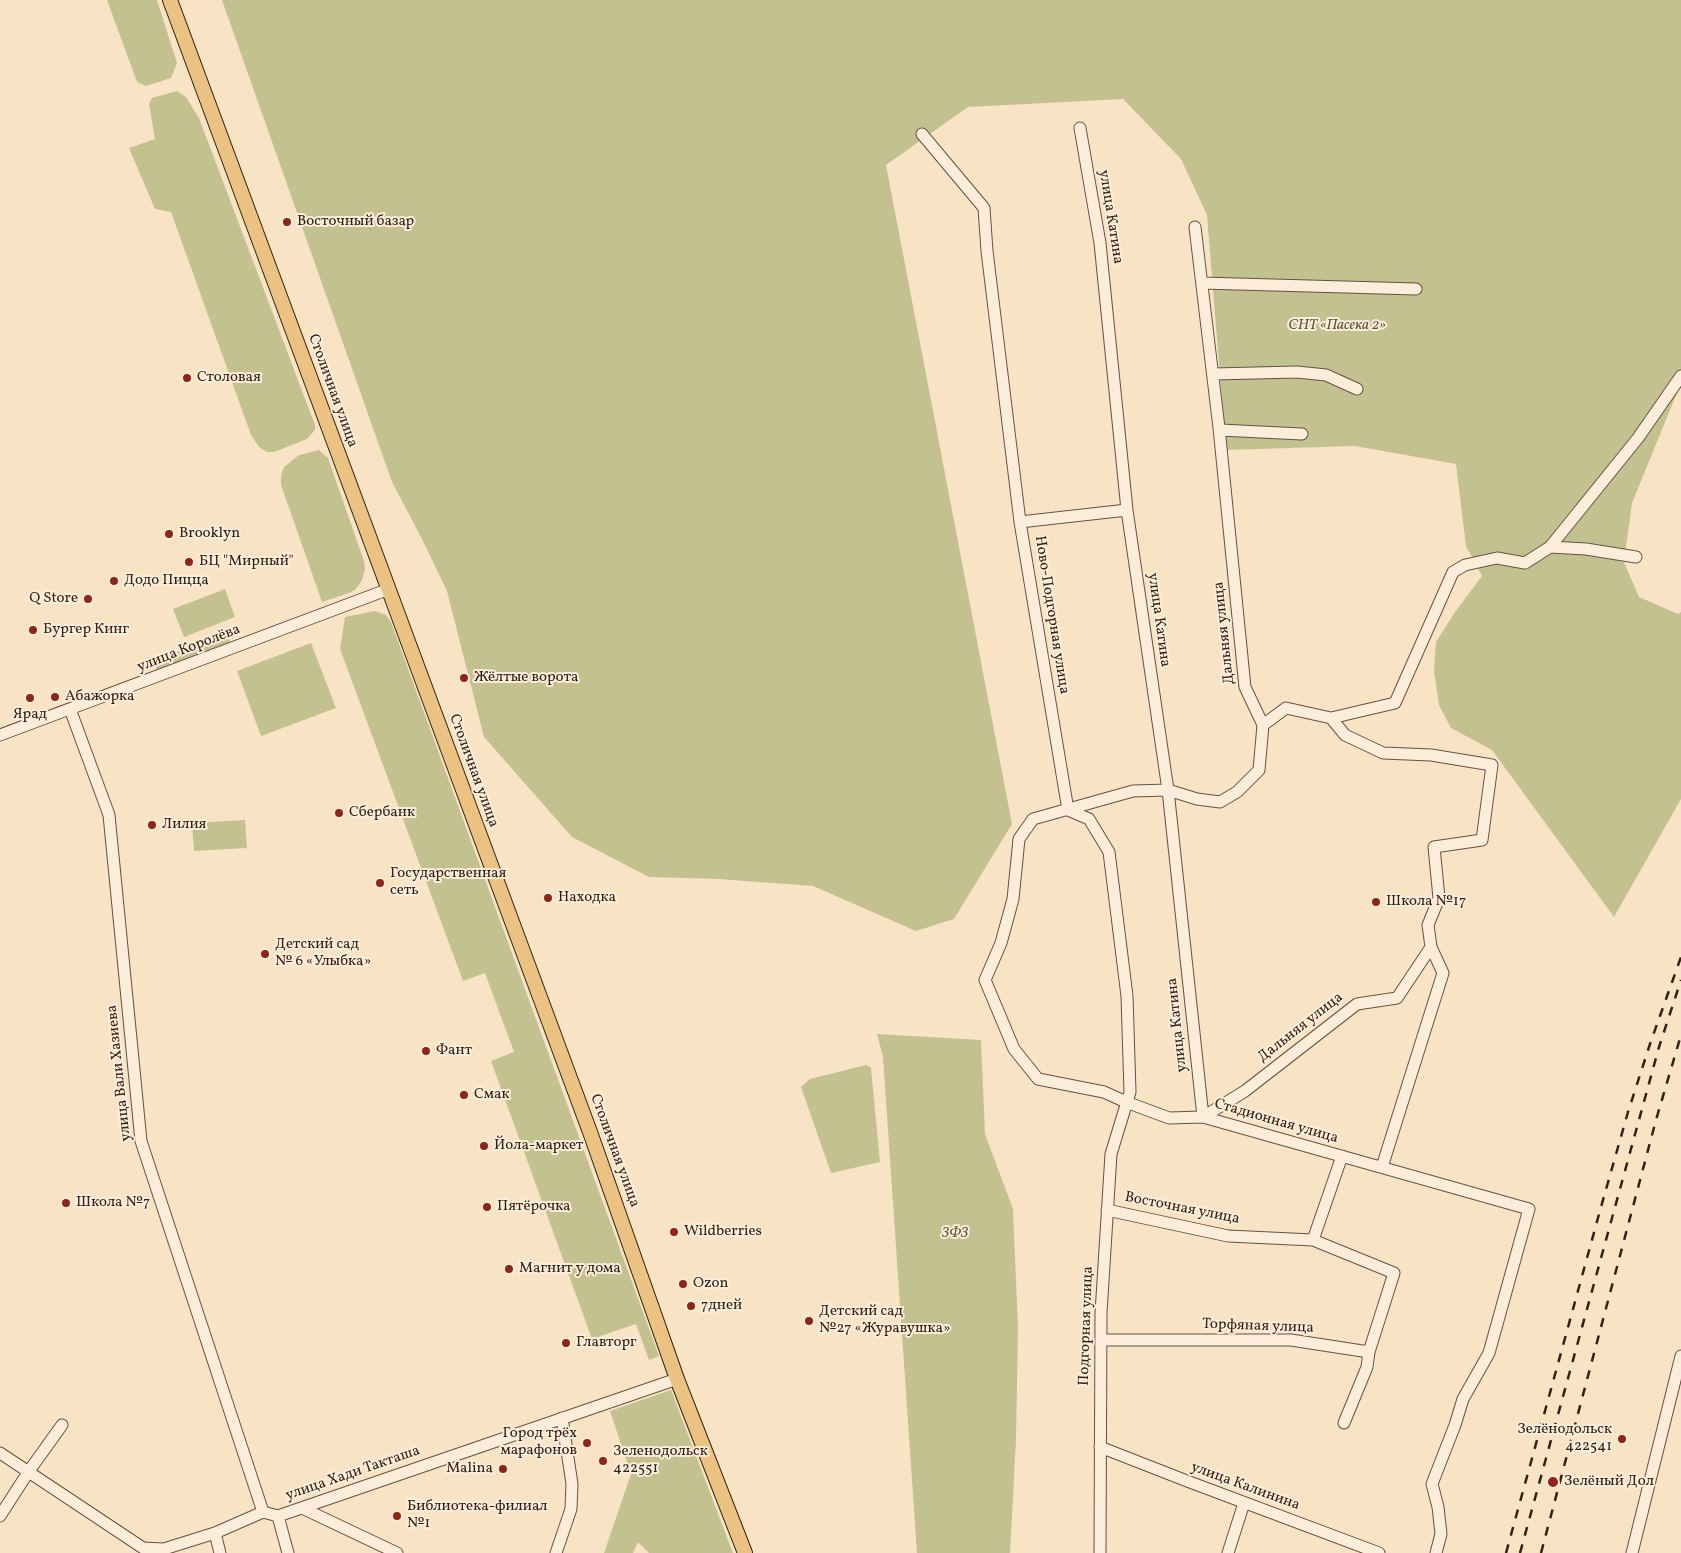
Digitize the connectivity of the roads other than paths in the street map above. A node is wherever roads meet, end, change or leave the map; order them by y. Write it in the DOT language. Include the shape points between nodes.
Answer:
graph roads {
  1 [pos="170,0"];
  2 [pos="1080,128"];
  3 [pos="922,134"];
  4 [pos="1196,227"];
  5 [pos="1202,283"];
  6 [pos="1416,289"];
  7 [pos="1213,374"];
  8 [pos="1681,376"];
  9 [pos="1357,388"];
  10 [pos="1220,430"];
  11 [pos="1302,434"];
  12 [pos="1127,510"];
  13 [pos="1020,522"];
  14 [pos="1550,547"];
  15 [pos="1636,557"];
  16 [pos="389,589"];
  17 [pos="70,710"];
  18 [pos="1331,718"];
  19 [pos="1263,725"];
  20 [pos="0,735"];
  21 [pos="1168,790"];
  22 [pos="1068,810"];
  23 [pos="1431,947"];
  24 [pos="1126,1102"];
  25 [pos="1203,1116"];
  26 [pos="1342,1156"];
  27 [pos="1382,1167"];
  28 [pos="1108,1210"];
  29 [pos="1313,1240"];
  30 [pos="1101,1340"];
  31 [pos="1368,1352"];
  32 [pos="1681,1356"];
  33 [pos="677,1379"];
  34 [pos="562,1418"];
  35 [pos="1344,1423"];
  36 [pos="62,1425"];
  37 [pos="1100,1447"];
  38 [pos="0,1452"];
  39 [pos="29,1471"];
  40 [pos="1244,1503"];
  41 [pos="302,1508"];
  42 [pos="263,1512"];
  43 [pos="0,1516"];
  44 [pos="278,1516"];
  45 [pos="215,1533"];
  46 [pos="220,1553"];
  47 [pos="288,1553"];
  48 [pos="397,1553"];
  49 [pos="556,1553"];
  50 [pos="745,1553"];
  51 [pos="1100,1553"];
  52 [pos="1228,1553"];
  53 [pos="1379,1553"];
  54 [pos="1436,1553"];
  55 [pos="1632,1553"];
  1 -- 16 [label="main road, Столичная улица"];
  2 -- 12 [label="street, улица Катина" via="1100,244"];
  3 -- 13 [label="street, Ново-Подгорная улица" via="984,208"];
  4 -- 5 [label="street, Дальняя улица"];
  5 -- 6 [label="street"];
  5 -- 7 [label="street, Дальняя улица"];
  7 -- 9 [label="street" via="1297,372 1326,375"];
  7 -- 10 [label="street, Дальняя улица"];
  8 -- 14 [label="street" via="1638,438"];
  10 -- 11 [label="street"];
  10 -- 19 [label="street, Дальняя улица" via="1245,687"];
  12 -- 13 [label="street"];
  12 -- 21 [label="street, улица Катина"];
  13 -- 22 [label="street, Ново-Подгорная улица"];
  14 -- 15 [label="street"];
  14 -- 18 [label="street" via="1526,563 1497,558 1464,565 1454,572 1395,703"];
  16 -- 17 [label="street, улица Королёва"];
  16 -- 33 [label="main road, Столичная улица" via="590,1132"];
  17 -- 20 [label="street, улица Королёва"];
  17 -- 42 [label="street, улица Вали Хазиева" via="109,815 141,1141"];
  18 -- 19 [label="street" via="1286,708"];
  18 -- 23 [label="street" via="1345,736 1383,753 1431,755 1492,765 1482,840 1434,847 1439,898 1428,925"];
  19 -- 21 [label="street" via="1259,770 1237,792 1220,802"];
  21 -- 22 [label="street" via="1133,791"];
  21 -- 25 [label="street, улица Катина"];
  22 -- 24 [label="street" via="1089,819 1108,852 1127,996 1130,1092"];
  22 -- 24 [label="street, Стадионная улица" via="1033,819 1020,840 1013,899 1001,942 985,980 1014,1049 1038,1079 1104,1092"];
  23 -- 25 [label="street, Дальняя улица" via="1397,998 1357,1004 1245,1091"];
  23 -- 27 [label="street" via="1443,974"];
  24 -- 25 [label="street, Стадионная улица" via="1169,1118"];
  24 -- 28 [label="street, Подгорная улица" via="1111,1154"];
  25 -- 26 [label="street, Стадионная улица"];
  26 -- 27 [label="street, Стадионная улица"];
  26 -- 29 [label="street"];
  27 -- 54 [label="street, Стадионная улица" via="1529,1209 1489,1353 1463,1399 1432,1484 1440,1534"];
  28 -- 29 [label="street, Восточная улица" via="1228,1236"];
  28 -- 30 [label="street, Подгорная улица"];
  29 -- 31 [label="street, Восточная улица" via="1394,1273"];
  30 -- 31 [label="street, Торфяная улица" via="1291,1340"];
  30 -- 37 [label="street, Подгорная улица"];
  31 -- 35 [label="street" via="1367,1367"];
  32 -- 55 [label="street"];
  33 -- 34 [label="street, улица Хади Такташа"];
  33 -- 50 [label="main road, Столичная улица"];
  34 -- 41 [label="street, улица Хади Такташа"];
  34 -- 49 [label="street" via="572,1484 570,1509"];
  36 -- 39 [label="street"];
  37 -- 40 [label="street, улица Калинина"];
  37 -- 51 [label="street, Подгорная улица"];
  38 -- 39 [label="street"];
  39 -- 43 [label="street"];
  39 -- 45 [label="street" via="143,1548 164,1548"];
  40 -- 52 [label="street"];
  40 -- 53 [label="street, улица Калинина"];
  41 -- 44 [label="street, улица Хади Такташа"];
  41 -- 48 [label="street"];
  42 -- 44 [label="street, улица Хади Такташа"];
  42 -- 45 [label="street"];
  44 -- 47 [label="street"];
  45 -- 46 [label="street"];
}
